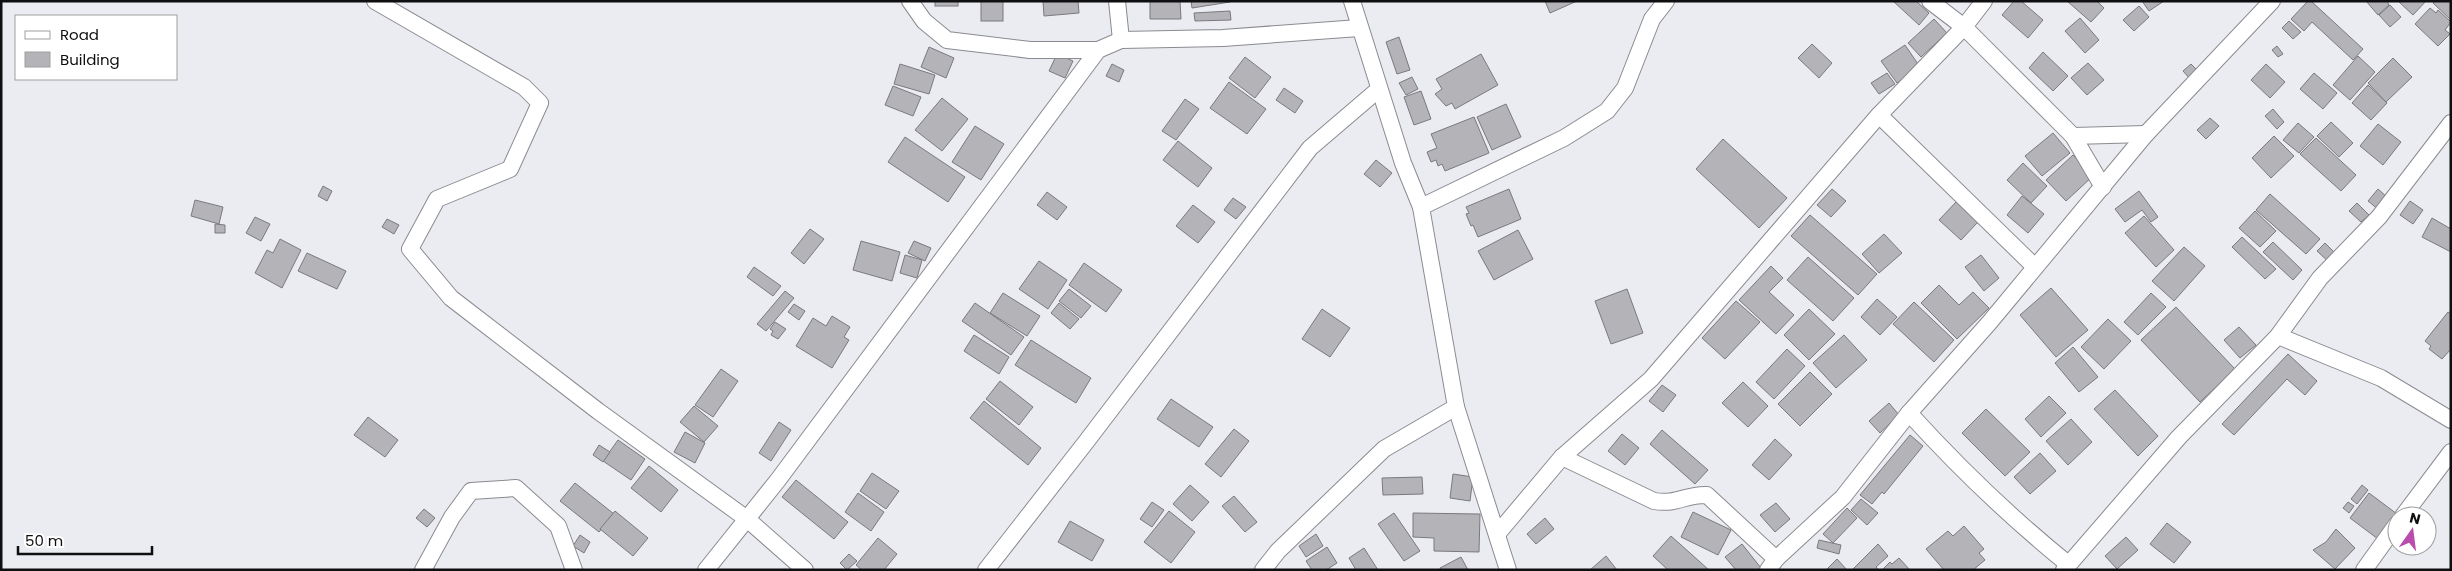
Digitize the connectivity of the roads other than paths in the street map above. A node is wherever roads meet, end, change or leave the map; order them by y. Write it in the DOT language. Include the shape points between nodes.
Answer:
graph roads {
  1 [pos="375,1"];
  2 [pos="910,1"];
  3 [pos="1117,1"];
  4 [pos="1352,1"];
  5 [pos="1666,1"];
  6 [pos="1930,1"];
  7 [pos="1984,1"];
  8 [pos="2272,1"];
  9 [pos="1964,27"];
  10 [pos="1359,28"];
  11 [pos="1122,40"];
  12 [pos="1098,50"];
  13 [pos="1380,89"];
  14 [pos="1879,115"];
  15 [pos="2451,123"];
  16 [pos="2146,134"];
  17 [pos="2072,136"];
  18 [pos="2103,187"];
  19 [pos="1421,207"];
  20 [pos="2034,266"];
  21 [pos="2278,336"];
  22 [pos="1456,407"];
  23 [pos="1909,413"];
  24 [pos="2451,420"];
  25 [pos="2451,452"];
  26 [pos="1562,457"];
  27 [pos="2410,506"];
  28 [pos="747,519"];
  29 [pos="1498,533"];
  30 [pos="2387,538"];
  31 [pos="1772,565"];
  32 [pos="2066,567"];
  33 [pos="423,570"];
  34 [pos="574,570"];
  35 [pos="706,570"];
  36 [pos="805,570"];
  37 [pos="986,570"];
  38 [pos="1263,570"];
  39 [pos="1508,570"];
  40 [pos="2364,570"];
  1 -- 28 [label="street" via="524,87 540,103 510,169 437,199 410,249 451,298 598,411"];
  2 -- 12 [label="street" via="924,21 947,40 1030,50"];
  3 -- 11 [label="street"];
  4 -- 10 [label="street"];
  5 -- 19 [label="street" via="1652,19 1625,88 1606,111 1564,138"];
  6 -- 9 [label="street"];
  7 -- 9 [label="street"];
  8 -- 16 [label="street"];
  9 -- 14 [label="street"];
  9 -- 17 [label="street"];
  10 -- 11 [label="street" via="1223,38"];
  10 -- 13 [label="street"];
  11 -- 12 [label="street"];
  12 -- 28 [label="street"];
  13 -- 19 [label="street"];
  13 -- 37 [label="street" via="1310,148"];
  14 -- 20 [label="street"];
  14 -- 26 [label="street" via="1651,379"];
  15 -- 21 [label="street" via="2379,217 2320,278"];
  16 -- 17 [label="street"];
  16 -- 18 [label="street"];
  17 -- 18 [label="street"];
  18 -- 20 [label="street"];
  19 -- 22 [label="street"];
  20 -- 23 [label="street" via="1989,323"];
  21 -- 24 [label="street" via="2381,378"];
  21 -- 32 [label="street" via="2179,437"];
  22 -- 29 [label="street"];
  22 -- 38 [label="street" via="1384,449 1278,551"];
  23 -- 31 [label="street" via="1843,497"];
  23 -- 32 [label="street" via="1952,460"];
  25 -- 27 [label="street"];
  26 -- 29 [label="street"];
  26 -- 31 [label="street" via="1654,501 1668,504 1707,495"];
  28 -- 35 [label="street"];
  28 -- 36 [label="street"];
  29 -- 39 [label="street"];
  30 -- 40 [label="street"];
  33 -- 34 [label="street" via="471,491 516,488 558,526"];
}
